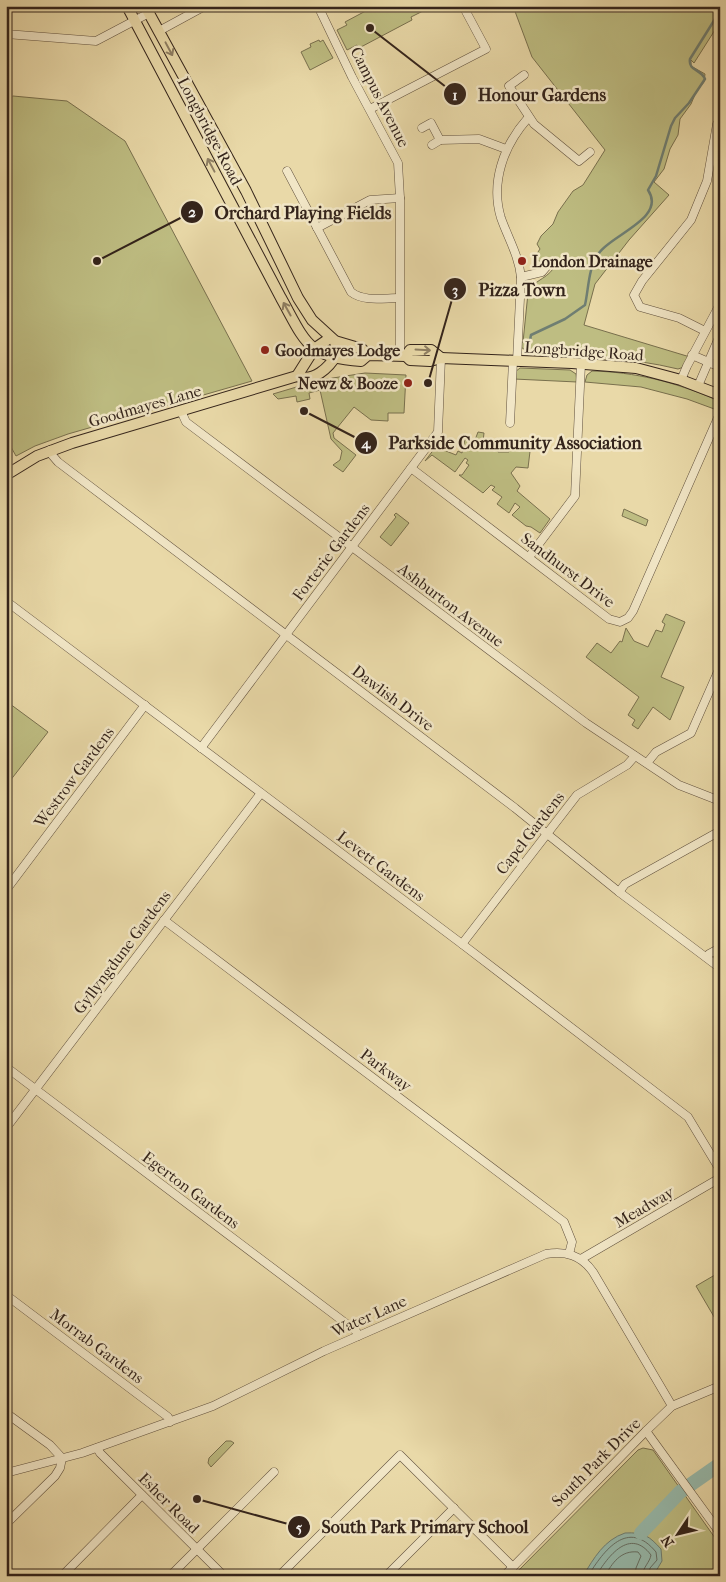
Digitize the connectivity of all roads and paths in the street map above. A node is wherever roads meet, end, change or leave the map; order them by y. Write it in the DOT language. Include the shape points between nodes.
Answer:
graph roads {
  1 [pos="127,6"];
  2 [pos="205,6"];
  3 [pos="318,6"];
  4 [pos="463,6"];
  5 [pos="147,9"];
  6 [pos="134,20"];
  7 [pos="159,31"];
  8 [pos="6,34"];
  9 [pos="524,75"];
  10 [pos="370,109"];
  11 [pos="528,118"];
  12 [pos="717,124"];
  13 [pos="422,128"];
  14 [pos="440,140"];
  15 [pos="432,145"];
  16 [pos="506,149"];
  17 [pos="590,152"];
  18 [pos="287,171"];
  19 [pos="400,198"];
  20 [pos="264,228"];
  21 [pos="317,228"];
  22 [pos="249,236"];
  23 [pos="548,265"];
  24 [pos="521,277"];
  25 [pos="399,298"];
  26 [pos="720,304"];
  27 [pos="705,331"];
  28 [pos="720,335"];
  29 [pos="333,339"];
  30 [pos="314,349"];
  31 [pos="368,355"];
  32 [pos="403,356"];
  33 [pos="692,356"];
  34 [pos="335,358"];
  35 [pos="441,358"];
  36 [pos="515,361"];
  37 [pos="707,362"];
  38 [pos="581,364"];
  39 [pos="720,367"];
  40 [pos="297,376"];
  41 [pos="681,380"];
  42 [pos="698,386"];
  43 [pos="720,395"];
  44 [pos="181,411"];
  45 [pos="720,413"];
  46 [pos="510,423"];
  47 [pos="50,450"];
  48 [pos="411,468"];
  49 [pos="6,475"];
  50 [pos="351,547"];
  51 [pos="529,557"];
  52 [pos="6,601"];
  53 [pos="286,634"];
  54 [pos="720,667"];
  55 [pos="145,705"];
  56 [pos="201,748"];
  57 [pos="635,756"];
  58 [pos="647,763"];
  59 [pos="261,793"];
  60 [pos="720,802"];
  61 [pos="720,830"];
  62 [pos="546,834"];
  63 [pos="6,890"];
  64 [pos="619,892"];
  65 [pos="164,920"];
  66 [pos="462,944"];
  67 [pos="720,948"];
  68 [pos="706,958"];
  69 [pos="720,968"];
  70 [pos="6,1067"];
  71 [pos="36,1089"];
  72 [pos="6,1128"];
  73 [pos="720,1170"];
  74 [pos="720,1178"];
  75 [pos="568,1254"];
  76 [pos="581,1259"];
  77 [pos="6,1295"];
  78 [pos="358,1336"];
  79 [pos="718,1388"];
  80 [pos="672,1406"];
  81 [pos="6,1413"];
  82 [pos="170,1422"];
  83 [pos="646,1431"];
  84 [pos="97,1448"];
  85 [pos="62,1458"];
  86 [pos="274,1472"];
  87 [pos="6,1473"];
  88 [pos="142,1495"];
  89 [pos="454,1508"];
  90 [pos="6,1524"];
  91 [pos="720,1533"];
  92 [pos="197,1549"];
  93 [pos="513,1566"];
  94 [pos="62,1576"];
  95 [pos="170,1576"];
  96 [pos="224,1576"];
  97 [pos="279,1576"];
  98 [pos="386,1576"];
  99 [pos="504,1576"];
  1 -- 6 [label="main road, Longbridge Road"];
  2 -- 7 [label="street"];
  3 -- 10 [label="street, Campus Avenue"];
  4 -- 10 [label="street" via="486,49"];
  5 -- 6 [label="street"];
  5 -- 7 [label="main road, Longbridge Road"];
  6 -- 8 [label="street" via="96,41"];
  22 -- 6 [label="main road, Longbridge Road, one-way"];
  7 -- 20 [label="main road, Longbridge Road, one-way"];
  9 -- 11 [label="street" via="509,86"];
  10 -- 19 [label="street, Campus Avenue" via="398,163"];
  11 -- 16 [label="street"];
  11 -- 17 [label="street" via="578,161"];
  12 -- 27 [label="street" via="707,181 691,220 634,295 640,307 679,318"];
  13 -- 14 [label="street" via="431,123"];
  14 -- 15 [label="street"];
  14 -- 16 [label="street" via="479,139"];
  16 -- 24 [label="street" via="497,194 501,216 518,257"];
  18 -- 21 [label="street"];
  19 -- 21 [label="street" via="370,200"];
  19 -- 25 [label="street, Campus Avenue"];
  20 -- 22 [label="main road"];
  20 -- 29 [label="main road, Longbridge Road" via="298,298 312,320"];
  21 -- 25 [label="street" via="351,292 365,298"];
  30 -- 22 [label="main road, Longbridge Road, one-way" via="304,340"];
  23 -- 24 [label="street" via="542,272"];
  24 -- 36 [label="street"];
  25 -- 32 [label="street, Campus Avenue"];
  26 -- 27 [label="street"];
  27 -- 33 [label="street"];
  28 -- 37 [label="street"];
  29 -- 30 [label="main road"];
  29 -- 31 [label="main road, Longbridge Road" via="362,349"];
  29 -- 34 [label="main road" via="338,350"];
  30 -- 34 [label="main road, Longbridge Road"];
  30 -- 40 [label="main road"];
  31 -- 32 [label="main road, Longbridge Road"];
  31 -- 34 [label="main road, Longbridge Road" via="361,361"];
  32 -- 35 [label="main road, Longbridge Road" via="410,360"];
  33 -- 37 [label="street"];
  33 -- 41 [label="street"];
  34 -- 40 [label="main road, Goodmayes Lane" via="318,374 303,378"];
  35 -- 36 [label="main road, Longbridge Road"];
  35 -- 48 [label="street, Forterie Gardens" via="439,430"];
  36 -- 38 [label="main road, Longbridge Road"];
  36 -- 46 [label="street"];
  37 -- 39 [label="street"];
  37 -- 42 [label="street"];
  38 -- 41 [label="main road, Longbridge Road" via="636,368"];
  38 -- 51 [label="street" via="575,496"];
  40 -- 44 [label="main road, Goodmayes Lane"];
  41 -- 42 [label="main road, Longbridge Road"];
  42 -- 43 [label="main road, Longbridge Road"];
  44 -- 47 [label="main road, Goodmayes Lane"];
  44 -- 50 [label="street, Ashburton Avenue" via="186,422"];
  45 -- 51 [label="street, Sandhurst Drive" via="628,618 620,622 610,619"];
  47 -- 49 [label="main road, Goodmayes Lane"];
  47 -- 53 [label="street, Dawlish Drive" via="58,462"];
  48 -- 50 [label="street, Forterie Gardens"];
  48 -- 51 [label="street, Sandhurst Drive"];
  50 -- 53 [label="street, Forterie Gardens"];
  50 -- 57 [label="street, Ashburton Avenue"];
  52 -- 55 [label="street, Levett Gardens"];
  53 -- 56 [label="street, Forterie Gardens"];
  53 -- 62 [label="street, Dawlish Drive"];
  54 -- 58 [label="street" via="691,733 656,752"];
  55 -- 56 [label="street, Levett Gardens"];
  55 -- 63 [label="street, Westrow Gardens"];
  56 -- 59 [label="street, Levett Gardens"];
  57 -- 58 [label="street, Ashburton Avenue"];
  57 -- 62 [label="street, Capel Gardens" via="627,765 577,795"];
  58 -- 60 [label="street, Ashburton Avenue" via="680,785"];
  59 -- 65 [label="street, Gyllyngdune Gardens"];
  59 -- 66 [label="street, Levett Gardens"];
  61 -- 64 [label="street" via="625,884"];
  62 -- 64 [label="street, Dawlish Drive"];
  62 -- 66 [label="street, Capel Gardens"];
  64 -- 68 [label="street, Dawlish Drive"];
  65 -- 71 [label="street, Gyllyngdune Gardens"];
  65 -- 75 [label="street, Parkway" via="564,1222 572,1242"];
  66 -- 73 [label="street, Levett Gardens" via="688,1117"];
  67 -- 68 [label="street"];
  68 -- 69 [label="street, Dawlish Drive"];
  70 -- 71 [label="street, Egerton Gardens"];
  71 -- 72 [label="street, Gyllyngdune Gardens"];
  71 -- 78 [label="street, Egerton Gardens" via="356,1331"];
  74 -- 76 [label="street, Meadway"];
  75 -- 76 [label="street, Water Lane"];
  75 -- 78 [label="street, Water Lane" via="546,1254"];
  76 -- 80 [label="street, Water Lane" via="593,1272"];
  77 -- 82 [label="street, Morrab Gardens" via="168,1417"];
  78 -- 82 [label="street, Water Lane" via="213,1406"];
  79 -- 80 [label="street, South Park Drive"];
  80 -- 83 [label="street, South Park Drive"];
  81 -- 85 [label="street"];
  82 -- 84 [label="street, Water Lane"];
  83 -- 91 [label="street"];
  83 -- 93 [label="street, South Park Drive"];
  84 -- 85 [label="street, Water Lane"];
  84 -- 88 [label="street, Esher Road"];
  85 -- 87 [label="street, Water Lane"];
  85 -- 90 [label="street" via="55,1476"];
  86 -- 92 [label="street"];
  88 -- 92 [label="street, Esher Road"];
  88 -- 94 [label="street"];
  89 -- 93 [label="street"];
  89 -- 97 [label="street" via="400,1455"];
  89 -- 98 [label="street"];
  92 -- 95 [label="street"];
  92 -- 96 [label="street, Esher Road"];
  93 -- 99 [label="street, South Park Drive"];
}
